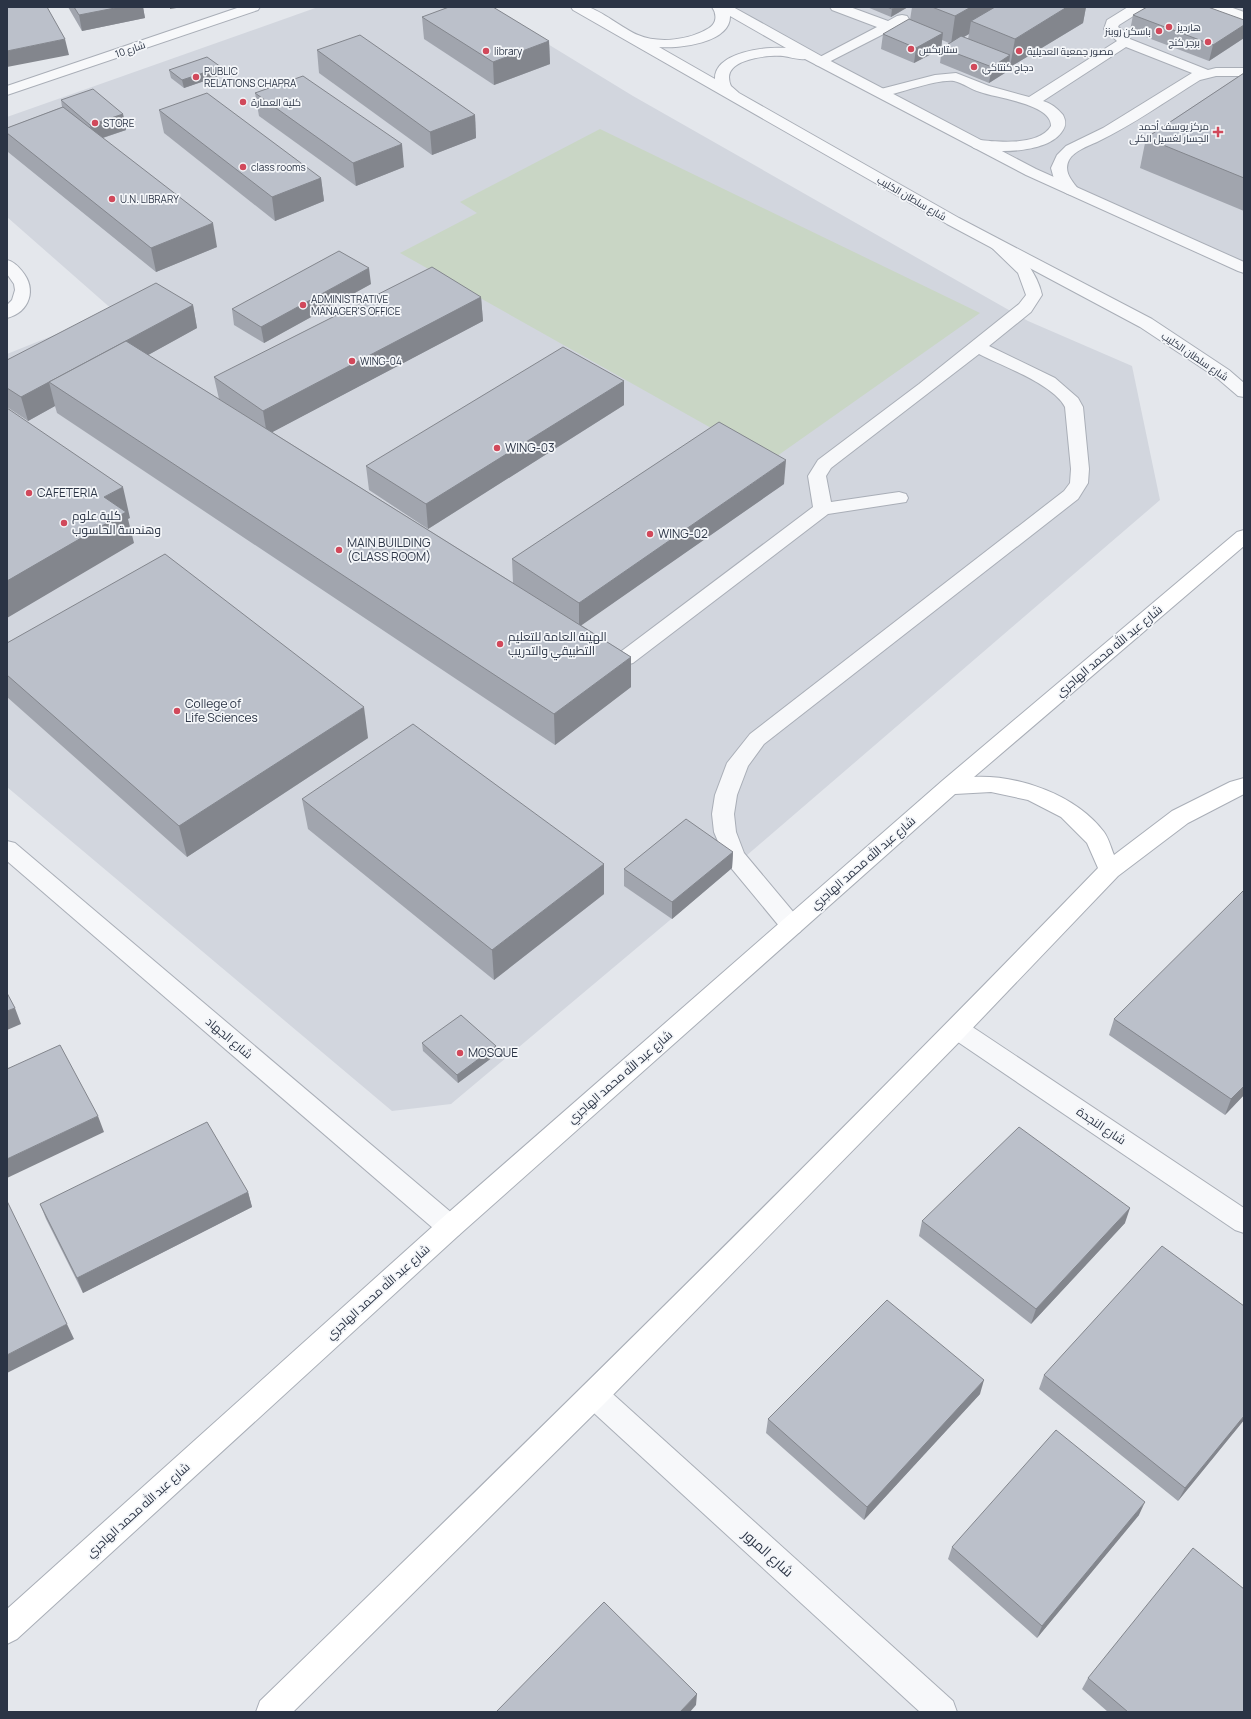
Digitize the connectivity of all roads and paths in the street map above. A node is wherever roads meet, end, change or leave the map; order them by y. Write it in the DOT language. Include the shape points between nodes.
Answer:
graph roads {
  1 [pos="253,7"];
  2 [pos="578,7"];
  3 [pos="719,7"];
  4 [pos="723,7"];
  5 [pos="837,7"];
  6 [pos="1138,7"];
  7 [pos="1217,7"];
  8 [pos="1244,17"];
  9 [pos="902,19"];
  10 [pos="888,26"];
  11 [pos="628,35"];
  12 [pos="1125,42"];
  13 [pos="819,61"];
  14 [pos="1244,72"];
  15 [pos="1206,74"];
  16 [pos="7,91"];
  17 [pos="882,93"];
  18 [pos="735,97"];
  19 [pos="1034,101"];
  20 [pos="1069,125"];
  21 [pos="1108,131"];
  22 [pos="979,145"];
  23 [pos="1071,190"];
  24 [pos="997,245"];
  25 [pos="7,265"];
  26 [pos="1244,268"];
  27 [pos="7,313"];
  28 [pos="977,347"];
  29 [pos="1244,392"];
  30 [pos="900,498"];
  31 [pos="822,509"];
  32 [pos="1244,536"];
  33 [pos="626,658"];
  34 [pos="950,786"];
  35 [pos="1244,786"];
  36 [pos="7,850"];
  37 [pos="1110,870"];
  38 [pos="792,926"];
  39 [pos="957,1029"];
  40 [pos="1244,1222"];
  41 [pos="450,1227"];
  42 [pos="594,1395"];
  43 [pos="7,1629"];
  44 [pos="271,1712"];
  45 [pos="942,1712"];
  1 -- 16 [label="street, شارع 10"];
  2 -- 11 [label="street, شارع سلطان الكليب"];
  3 -- 11 [label="street" via="723,20 718,29 705,37 686,42 665,43"];
  4 -- 13 [label="street"];
  5 -- 10 [label="street"];
  6 -- 12 [label="street" via="1110,25"];
  7 -- 8 [label="street"];
  9 -- 10 [label="street"];
  10 -- 13 [label="street"];
  11 -- 18 [label="street, شارع سلطان الكليب"];
  12 -- 15 [label="street"];
  12 -- 19 [label="street"];
  13 -- 17 [label="street"];
  13 -- 18 [label="street" via="800,54 779,52 758,53 740,58 727,67 722,77 724,88"];
  14 -- 15 [label="street"];
  15 -- 21 [label="street" via="1188,81"];
  17 -- 19 [label="street" via="935,79 956,77 999,94"];
  17 -- 22 [label="street"];
  18 -- 24 [label="street, شارع سلطان الكليب"];
  19 -- 20 [label="street" via="1051,110"];
  20 -- 21 [label="street"];
  20 -- 22 [label="street" via="1058,126 1048,137 1036,142 1006,146"];
  21 -- 23 [label="street" via="1070,149 1062,158 1059,168 1062,179"];
  22 -- 23 [label="street"];
  23 -- 26 [label="street"];
  24 -- 28 [label="street" via="1023,267 1032,282 1034,295 1025,308"];
  24 -- 29 [label="street, شارع سلطان الكليب" via="1146,323 1223,374"];
  25 -- 27 [label="street" via="23,287 22,297 17,306"];
  28 -- 31 [label="street" via="824,464 817,476"];
  28 -- 38 [label="street" via="1049,382 1069,398 1074,407 1079,483 1071,495 757,739 738,763 726,795 723,814 725,832 735,857"];
  30 -- 31 [label="street"];
  31 -- 33 [label="street"];
  32 -- 34 [label="main road, شارع عبد الله محمد الهاجري"];
  34 -- 37 [label="main road" via="991,784 1033,793 1069,811 1096,838"];
  34 -- 38 [label="main road, شارع عبد الله محمد الهاجري"];
  35 -- 37 [label="main road" via="1180,817"];
  36 -- 41 [label="street, شارع الجهاد"];
  37 -- 39 [label="main road"];
  38 -- 41 [label="main road, شارع عبد الله محمد الهاجري"];
  39 -- 40 [label="street, شارع النجدة"];
  39 -- 42 [label="main road"];
  41 -- 43 [label="main road, شارع عبد الله محمد الهاجري"];
  42 -- 44 [label="main road"];
  42 -- 45 [label="street, شارع المرور"];
}
